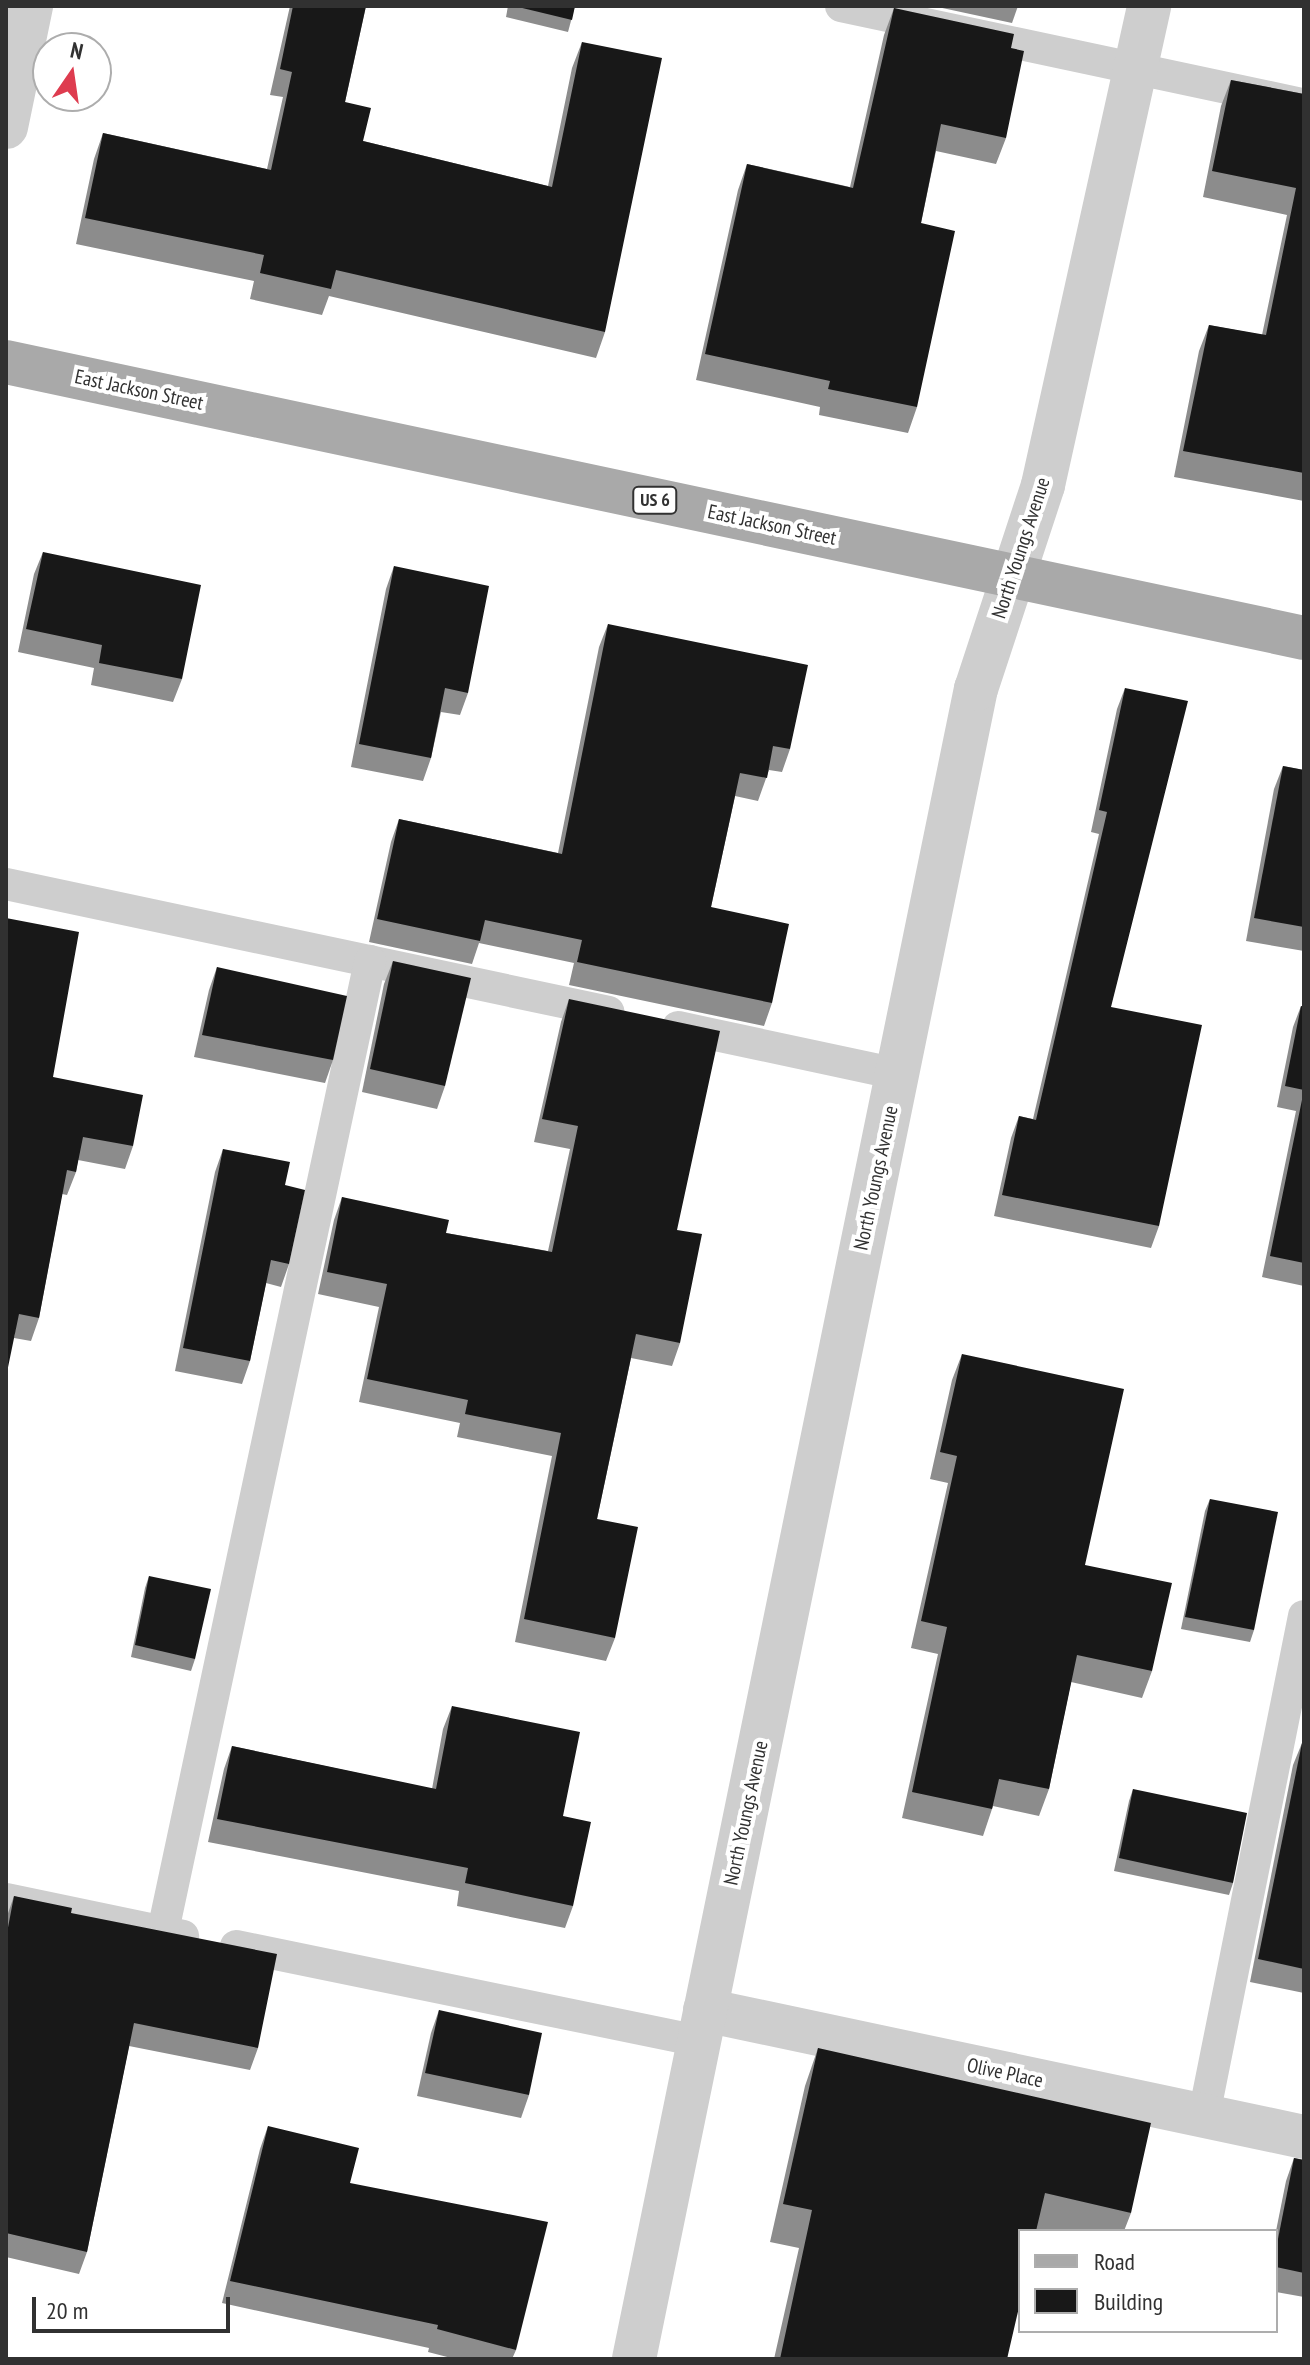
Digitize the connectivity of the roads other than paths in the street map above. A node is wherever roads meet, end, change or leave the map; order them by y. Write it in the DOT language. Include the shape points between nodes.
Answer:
graph roads {
  1 [pos="31,6"];
  2 [pos="841,6"];
  3 [pos="1149,6"];
  4 [pos="1137,69"];
  5 [pos="1304,104"];
  6 [pos="6,127"];
  7 [pos="6,362"];
  8 [pos="1013,576"];
  9 [pos="1304,638"];
  10 [pos="6,884"];
  11 [pos="370,961"];
  12 [pos="897,1074"];
  13 [pos="1304,1616"];
  14 [pos="6,1899"];
  15 [pos="163,1931"];
  16 [pos="702,2026"];
  17 [pos="1204,2115"];
  18 [pos="1304,2137"];
  19 [pos="634,2359"];
  1 -- 6 [label="street"];
  2 -- 4 [label="lane"];
  3 -- 4 [label="street, North Youngs Avenue"];
  4 -- 5 [label="lane"];
  4 -- 8 [label="street, North Youngs Avenue" via="1043,485"];
  7 -- 8 [label="main road, East Jackson Street / US 6"];
  8 -- 9 [label="main road, East Jackson Street / US 6"];
  8 -- 12 [label="street, North Youngs Avenue" via="976,689"];
  10 -- 11 [label="lane"];
  11 -- 12 [label="lane"];
  11 -- 15 [label="lane"];
  12 -- 16 [label="street, North Youngs Avenue"];
  13 -- 17 [label="lane"];
  14 -- 15 [label="lane"];
  15 -- 16 [label="lane"];
  16 -- 17 [label="street, Olive Place"];
  16 -- 19 [label="street, North Youngs Avenue"];
  17 -- 18 [label="street, Olive Place"];
}
